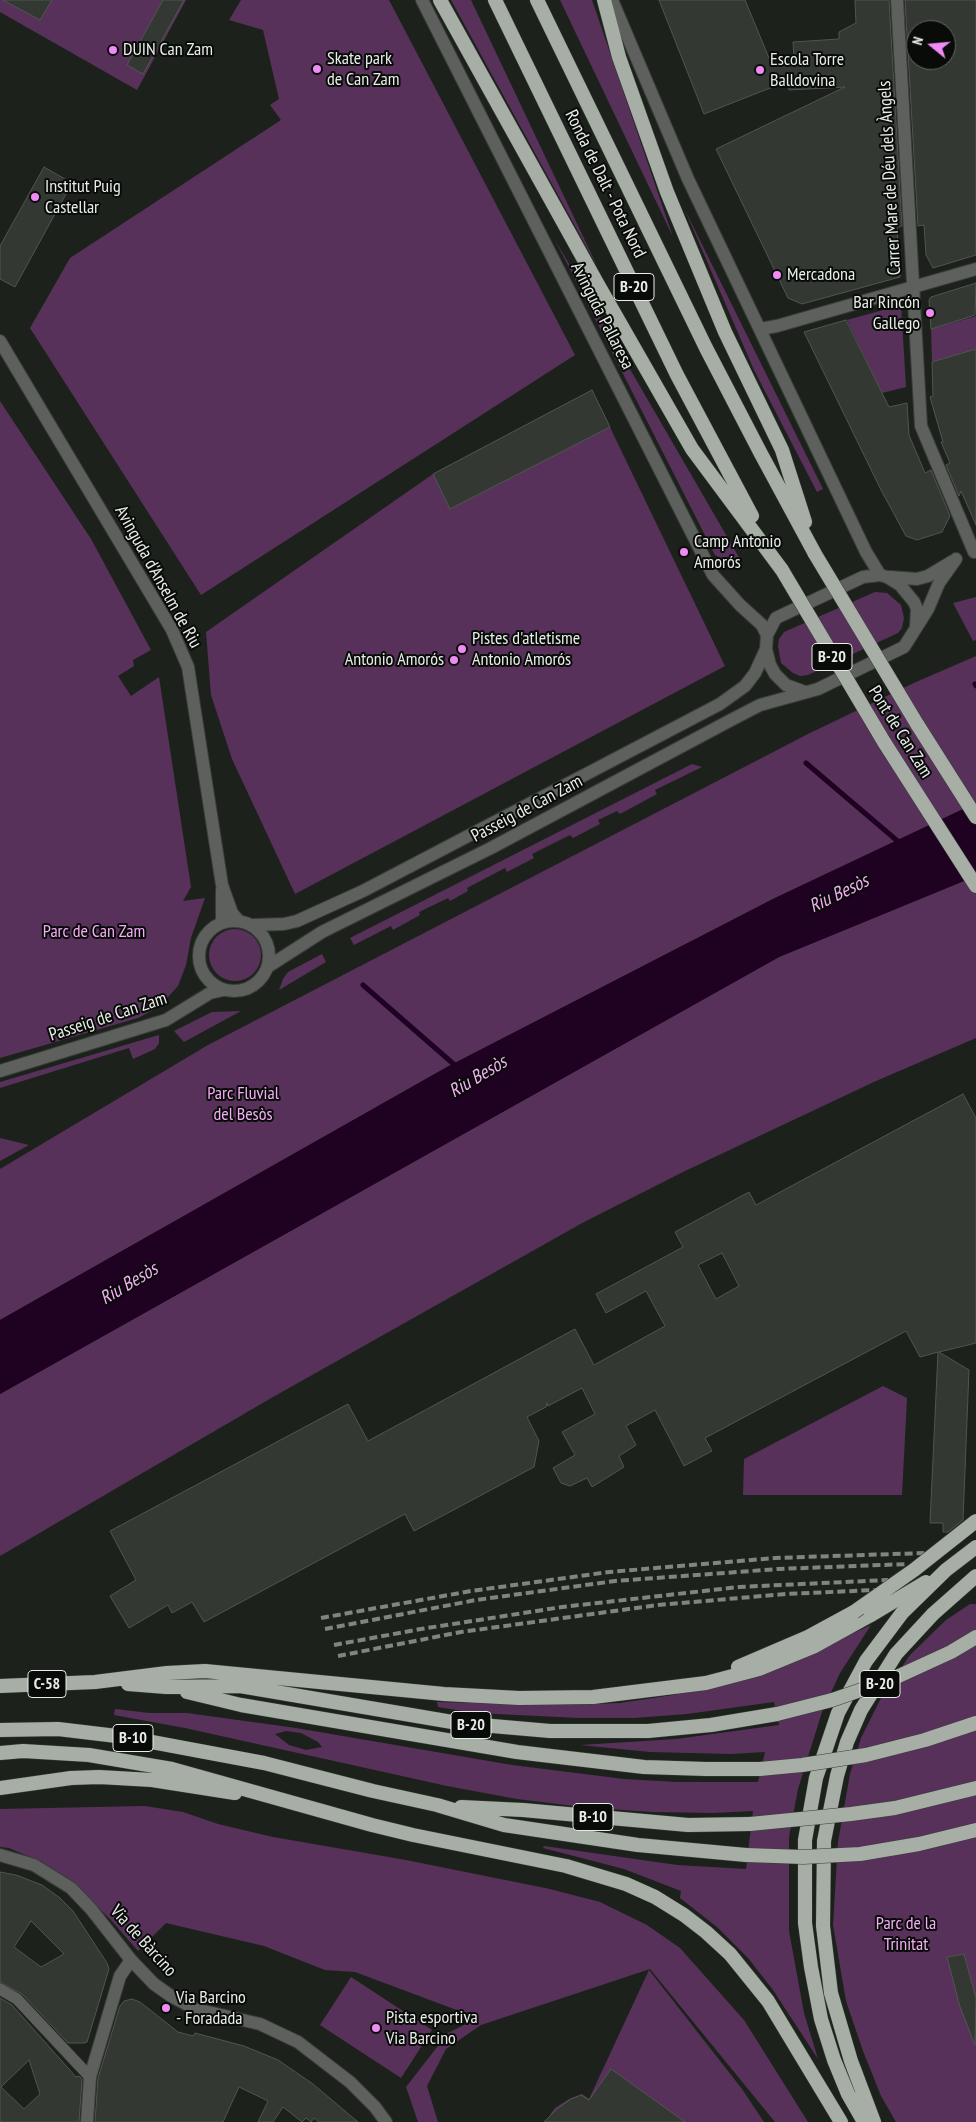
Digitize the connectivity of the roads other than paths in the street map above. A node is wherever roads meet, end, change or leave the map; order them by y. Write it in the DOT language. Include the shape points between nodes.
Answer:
graph roads {
  1 [pos="422,0"];
  2 [pos="440,0"];
  3 [pos="495,0"];
  4 [pos="537,0"];
  5 [pos="604,0"];
  6 [pos="612,0"];
  7 [pos="897,0"];
  8 [pos="976,269"];
  9 [pos="913,286"];
  10 [pos="760,328"];
  11 [pos="0,341"];
  12 [pos="975,552"];
  13 [pos="816,554"];
  14 [pos="956,559"];
  15 [pos="782,570"];
  16 [pos="884,576"];
  17 [pos="915,631"];
  18 [pos="767,635"];
  19 [pos="766,649"];
  20 [pos="805,692"];
  21 [pos="976,817"];
  22 [pos="966,872"];
  23 [pos="222,885"];
  24 [pos="976,886"];
  25 [pos="976,891"];
  26 [pos="238,920"];
  27 [pos="222,923"];
  28 [pos="254,926"];
  29 [pos="269,966"];
  30 [pos="223,990"];
  31 [pos="0,1070"];
  32 [pos="976,1521"];
  33 [pos="976,1547"];
  34 [pos="946,1570"];
  35 [pos="976,1576"];
  36 [pos="976,1638"];
  37 [pos="95,1682"];
  38 [pos="706,1683"];
  39 [pos="0,1686"];
  40 [pos="166,1686"];
  41 [pos="976,1723"];
  42 [pos="0,1730"];
  43 [pos="0,1752"];
  44 [pos="0,1788"];
  45 [pos="976,1788"];
  46 [pos="305,1805"];
  47 [pos="437,1805"];
  48 [pos="976,1830"];
  49 [pos="0,1855"];
  50 [pos="131,1960"];
  51 [pos="0,1989"];
  52 [pos="90,2077"];
  53 [pos="88,2122"];
  54 [pos="386,2122"];
  55 [pos="841,2122"];
  56 [pos="864,2122"];
  57 [pos="874,2122"];
  1 -- 18 [label="street, Avinguda Pallaresa" via="713,575 762,624"];
  2 -- 15 [label="highway" via="692,449"];
  3 -- 15 [label="highway, Ronda de Dalt - Pota Nord / B-20" via="677,375"];
  4 -- 13 [label="highway, Ronda de Dalt - Pota Nord / B-20" via="706,348"];
  5 -- 13 [label="highway" via="619,57 667,192 726,332 782,450"];
  6 -- 10 [label="street" via="688,179"];
  7 -- 9 [label="street, Carrer Mare de Déu dels Àngels"];
  8 -- 9 [label="street"];
  9 -- 10 [label="street"];
  9 -- 12 [label="street, Carrer Mare de Déu dels Àngels" via="921,426"];
  10 -- 16 [label="street" via="866,552"];
  11 -- 23 [label="street, Avinguda d'Anselm de Riu" via="172,630 188,667"];
  12 -- 14 [label="street"];
  13 -- 21 [label="highway, Pont de Can Zam / B-20, bridge" via="879,663"];
  14 -- 16 [label="street" via="917,579"];
  14 -- 17 [label="street, Passeig de Can Zam" via="939,583"];
  15 -- 22 [label="highway, Pont de Can Zam / B-20, bridge"];
  16 -- 17 [label="street" via="900,585 914,602 917,610"];
  16 -- 18 [label="street" via="863,577 776,618"];
  17 -- 20 [label="street, Passeig de Can Zam" via="904,648 818,689"];
  18 -- 19 [label="street"];
  19 -- 20 [label="street" via="770,665 780,680"];
  19 -- 28 [label="street, Passeig de Can Zam" via="745,686 720,704 363,891 297,921"];
  20 -- 29 [label="street, Passeig de Can Zam" via="760,705 491,848 322,932"];
  22 -- 24 [label="highway, Pont de Can Zam / B-20"];
  22 -- 25 [label="highway"];
  23 -- 26 [label="street, Avinguda d'Anselm de Riu" via="232,913"];
  23 -- 27 [label="street, Avinguda d'Anselm de Riu"];
  26 -- 27 [label="street"];
  26 -- 28 [label="street"];
  27 -- 30 [label="street" via="204,937 199,956 204,974"];
  28 -- 29 [label="street" via="267,941"];
  29 -- 30 [label="street" via="263,978 251,988 237,992"];
  30 -- 31 [label="street, Passeig de Can Zam" via="210,994 166,1020"];
  32 -- 38 [label="highway, bridge" via="854,1612"];
  33 -- 34 [label="highway, B-20, bridge"];
  34 -- 38 [label="highway, bridge" via="815,1646 759,1669"];
  34 -- 56 [label="highway, B-20, bridge" via="902,1613 866,1661 838,1713 816,1778 805,1840 810,1967 834,2060"];
  35 -- 57 [label="highway, bridge" via="933,1614 896,1654 861,1710 837,1776 824,1841 823,1926 831,1993 851,2061"];
  36 -- 40 [label="highway, B-20, bridge" via="890,1680 832,1700 777,1714 648,1731 550,1731 458,1723 240,1686"];
  37 -- 38 [label="highway" via="205,1671 444,1694 551,1698 593,1697"];
  37 -- 39 [label="highway, C-58"];
  37 -- 40 [label="highway, C-58"];
  40 -- 41 [label="highway, bridge" via="241,1705 526,1753 644,1767 760,1769 810,1764 866,1755"];
  42 -- 47 [label="highway, B-10" via="58,1729 157,1742 264,1763"];
  43 -- 46 [label="highway" via="52,1752 129,1761"];
  44 -- 46 [label="highway" via="71,1778 123,1777"];
  45 -- 47 [label="highway, B-10, bridge" via="894,1808 750,1824 680,1824"];
  46 -- 55 [label="highway" via="413,1835 566,1866 626,1884 655,1897 706,1932 750,1978 785,2028"];
  47 -- 48 [label="highway, bridge" via="504,1825 638,1845 746,1856 860,1854"];
  49 -- 50 [label="street, Via de Bàrcino" via="34,1865 71,1888"];
  50 -- 52 [label="street" via="120,1976"];
  50 -- 54 [label="street, Via de Bàrcino" via="154,1984 182,2003 202,2011 243,2018 298,2042 350,2082"];
  51 -- 52 [label="street" via="17,1999"];
  52 -- 53 [label="street"];
}
